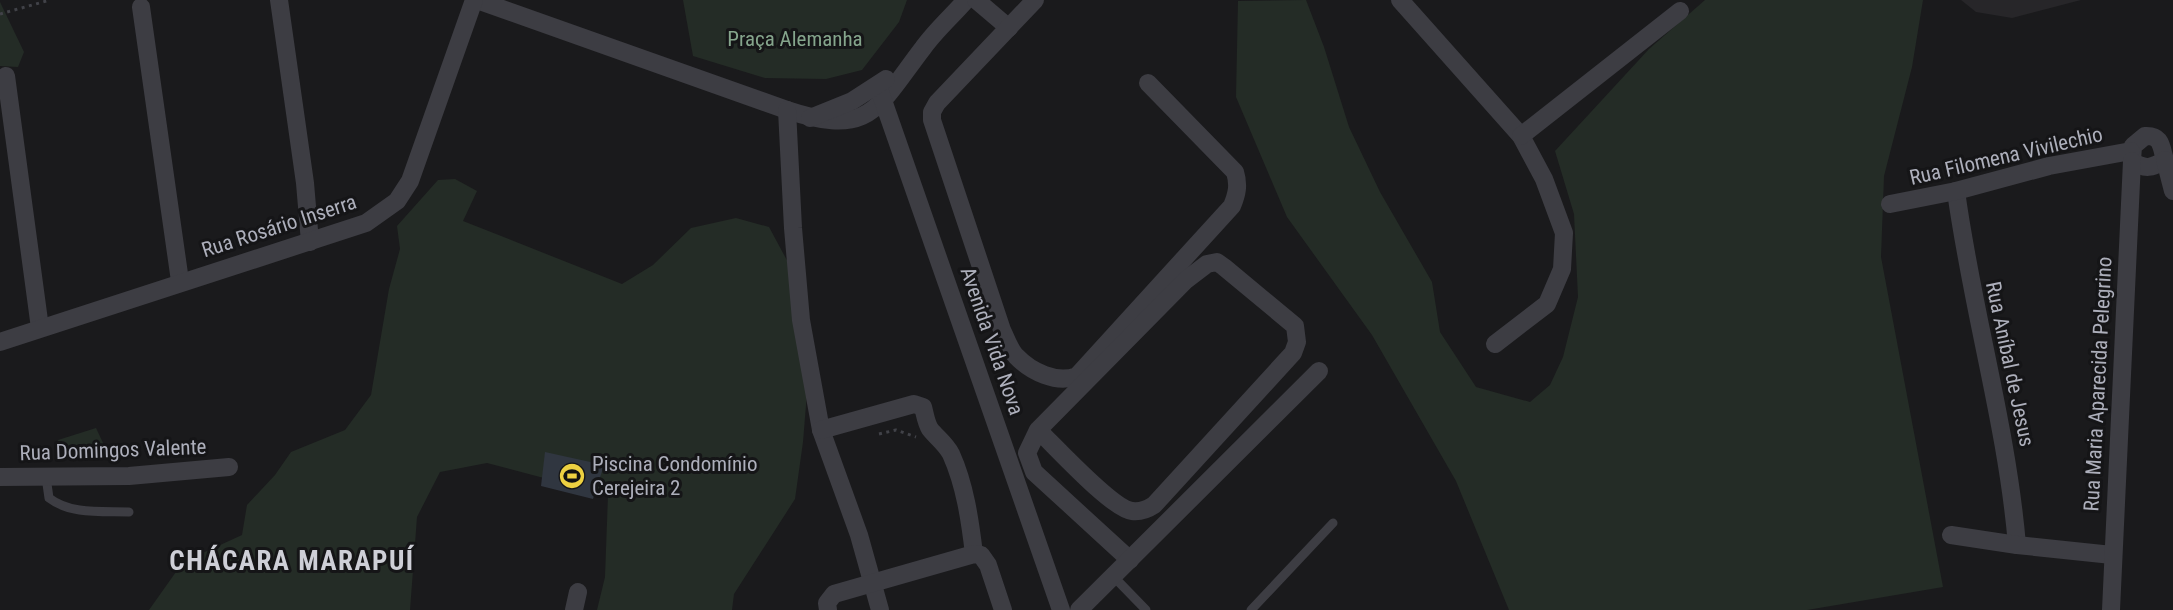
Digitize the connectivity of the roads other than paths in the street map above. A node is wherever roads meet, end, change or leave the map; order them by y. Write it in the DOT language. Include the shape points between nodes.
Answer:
graph roads {
  1 [pos="279,0"];
  2 [pos="475,0"];
  3 [pos="966,0"];
  4 [pos="976,0"];
  5 [pos="1035,0"];
  6 [pos="1400,0"];
  7 [pos="141,6"];
  8 [pos="1680,11"];
  9 [pos="1009,28"];
  10 [pos="6,76"];
  11 [pos="1148,83"];
  12 [pos="881,94"];
  13 [pos="787,110"];
  14 [pos="1521,136"];
  15 [pos="2166,140"];
  16 [pos="2132,156"];
  17 [pos="2165,160"];
  18 [pos="2173,190"];
  19 [pos="1956,191"];
  20 [pos="1890,204"];
  21 [pos="310,242"];
  22 [pos="180,282"];
  23 [pos="40,328"];
  24 [pos="0,342"];
  25 [pos="1495,344"];
  26 [pos="1320,371"];
  27 [pos="821,430"];
  28 [pos="1038,430"];
  29 [pos="229,467"];
  30 [pos="0,477"];
  31 [pos="46,477"];
  32 [pos="129,512"];
  33 [pos="1333,523"];
  34 [pos="1951,535"];
  35 [pos="2017,545"];
  36 [pos="974,554"];
  37 [pos="2112,555"];
  38 [pos="1130,560"];
  39 [pos="1113,576"];
  40 [pos="872,584"];
  41 [pos="828,610"];
  42 [pos="880,610"];
  43 [pos="1003,610"];
  44 [pos="1061,610"];
  45 [pos="1079,610"];
  46 [pos="1146,610"];
  47 [pos="1251,610"];
  48 [pos="2111,610"];
  1 -- 21 [label="street"];
  2 -- 13 [label="street"];
  2 -- 21 [label="street, Rua Rosário Inserra" via="423,150 397,201 366,222"];
  3 -- 12 [label="street"];
  4 -- 9 [label="street"];
  5 -- 9 [label="street"];
  6 -- 14 [label="street"];
  7 -- 22 [label="street"];
  8 -- 14 [label="street"];
  9 -- 11 [label="street" via="937,103 932,120 1002,330 1015,356 1047,376 1065,380 1077,376 1232,206 1236,196 1236,172"];
  10 -- 23 [label="street"];
  12 -- 13 [label="street" via="864,115 849,120 828,122"];
  12 -- 44 [label="street, Avenida Vida Nova"];
  13 -- 27 [label="street" via="801,320"];
  14 -- 25 [label="street" via="1544,179 1564,233 1562,269 1547,304"];
  15 -- 16 [label="street" via="2139,138"];
  15 -- 17 [label="street"];
  16 -- 17 [label="street" via="2148,168"];
  16 -- 19 [label="street, Rua Filomena Vivilechio" via="2049,166"];
  16 -- 37 [label="street, Rua Maria Aparecida Pelegrino"];
  17 -- 18 [label="street"];
  19 -- 20 [label="street, Rua Filomena Vivilechio"];
  19 -- 35 [label="street, Rua Aníbal de Jesus" via="1967,266 2003,432"];
  21 -- 22 [label="street, Rua Rosário Inserra"];
  22 -- 23 [label="street, Rua Rosário Inserra"];
  23 -- 24 [label="street, Rua Rosário Inserra"];
  26 -- 38 [label="street"];
  27 -- 36 [label="street" via="914,404 923,407 931,430 951,454 970,520"];
  27 -- 40 [label="street" via="859,535"];
  28 -- 28 [label="street" via="1186,280 1207,264 1217,262 1295,326 1297,342 1293,353 1154,505 1145,510 1131,512 1112,501"];
  28 -- 38 [label="street" via="1027,453 1034,472"];
  29 -- 31 [label="street, Rua Domingos Valente" via="170,474"];
  30 -- 31 [label="street, Rua Domingos Valente"];
  31 -- 32 [label="lane" via="49,498 55,503 76,510"];
  33 -- 47 [label="lane"];
  34 -- 35 [label="street"];
  35 -- 37 [label="street"];
  36 -- 40 [label="street"];
  36 -- 43 [label="street" via="981,555 988,566"];
  37 -- 48 [label="street, Rua Maria Aparecida Pelegrino"];
  38 -- 39 [label="street"];
  39 -- 45 [label="street"];
  39 -- 46 [label="lane"];
  40 -- 41 [label="street" via="834,594 827,603"];
  40 -- 42 [label="street"];
}
